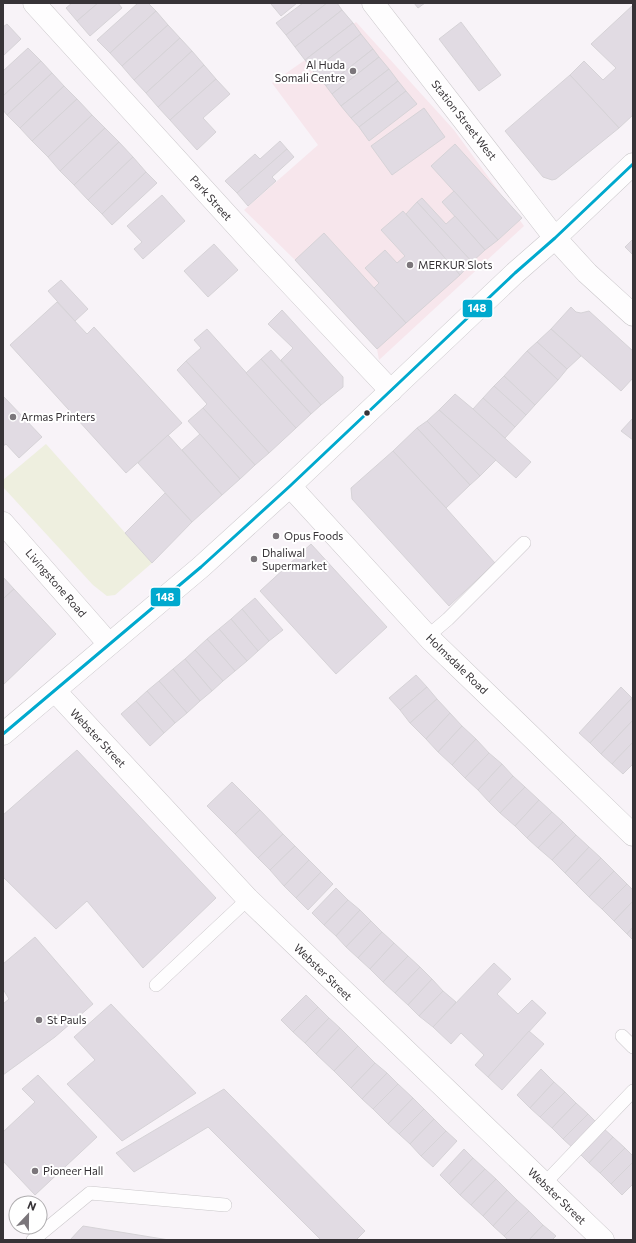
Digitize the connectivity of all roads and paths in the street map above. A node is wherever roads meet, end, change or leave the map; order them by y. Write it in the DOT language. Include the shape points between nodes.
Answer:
graph roads {
  1 [pos="34,3"];
  2 [pos="373,3"];
  3 [pos="633,164"];
  4 [pos="555,238"];
  5 [pos="633,315"];
  6 [pos="391,391"];
  7 [pos="290,486"];
  8 [pos="3,523"];
  9 [pos="524,543"];
  10 [pos="428,636"];
  11 [pos="109,644"];
  12 [pos="55,691"];
  13 [pos="3,734"];
  14 [pos="633,835"];
  15 [pos="248,899"];
  16 [pos="156,986"];
  17 [pos="622,1036"];
  18 [pos="633,1046"];
  19 [pos="633,1091"];
  20 [pos="544,1184"];
  21 [pos="225,1205"];
  22 [pos="34,1240"];
  23 [pos="603,1240"];
  1 -- 6 [label="street, Park Street" via="256,248"];
  2 -- 4 [label="street, Station Street West"];
  3 -- 4 [label="street"];
  4 -- 5 [label="street, Station Street West" via="586,273"];
  4 -- 6 [label="street"];
  6 -- 7 [label="street"];
  7 -- 10 [label="street, Holmsdale Road"];
  7 -- 11 [label="street" via="201,567"];
  8 -- 11 [label="street, Livingstone Road"];
  9 -- 10 [label="lane" via="448,620"];
  10 -- 14 [label="street, Holmsdale Road"];
  11 -- 12 [label="street"];
  12 -- 13 [label="street"];
  12 -- 15 [label="street, Webster Street"];
  15 -- 16 [label="lane"];
  15 -- 20 [label="street, Webster Street"];
  17 -- 18 [label="lane"];
  19 -- 20 [label="lane"];
  20 -- 23 [label="street, Webster Street"];
  21 -- 22 [label="lane" via="90,1193"];
}
